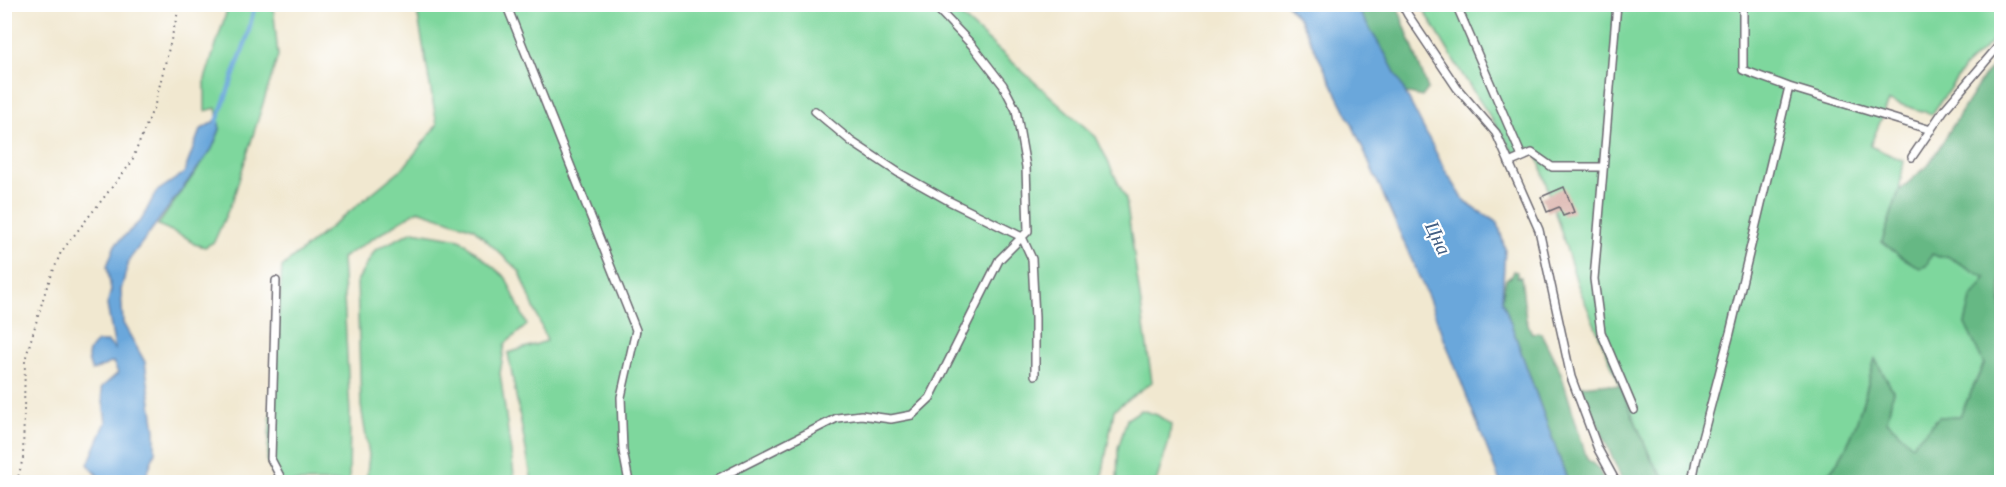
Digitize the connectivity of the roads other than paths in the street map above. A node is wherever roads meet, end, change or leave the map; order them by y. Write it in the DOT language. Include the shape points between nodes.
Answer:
graph roads {
  1 [pos="506,4"];
  2 [pos="933,4"];
  3 [pos="1402,4"];
  4 [pos="1456,4"];
  5 [pos="1617,4"];
  6 [pos="1743,4"];
  7 [pos="2001,42"];
  8 [pos="1789,87"];
  9 [pos="816,111"];
  10 [pos="1931,130"];
  11 [pos="1522,157"];
  12 [pos="1912,157"];
  13 [pos="1509,163"];
  14 [pos="1603,167"];
  15 [pos="1022,237"];
  16 [pos="276,281"];
  17 [pos="1035,375"];
  18 [pos="1635,410"];
  19 [pos="283,483"];
  20 [pos="629,483"];
  21 [pos="711,483"];
  22 [pos="1616,483"];
  23 [pos="1692,483"];
  1 -- 20 [label="lane" via="636,330 621,397 623,451"];
  2 -- 15 [label="lane" via="1004,85 1016,110 1026,167 1028,231"];
  3 -- 13 [label="lane" via="1457,88 1496,133"];
  4 -- 11 [label="lane"];
  5 -- 14 [label="lane"];
  6 -- 8 [label="lane" via="1743,70"];
  7 -- 10 [label="lane"];
  8 -- 10 [label="lane"];
  8 -- 23 [label="lane"];
  9 -- 15 [label="lane" via="852,142 899,173"];
  10 -- 12 [label="lane"];
  11 -- 13 [label="lane"];
  11 -- 14 [label="lane" via="1532,153 1552,167"];
  13 -- 22 [label="lane" via="1539,230 1571,377 1598,449"];
  14 -- 18 [label="lane" via="1593,279 1601,332"];
  15 -- 17 [label="lane" via="1032,259"];
  15 -- 21 [label="lane" via="999,260 930,398 912,415 891,419 861,415 837,418"];
  16 -- 19 [label="lane" via="271,459"];
}
